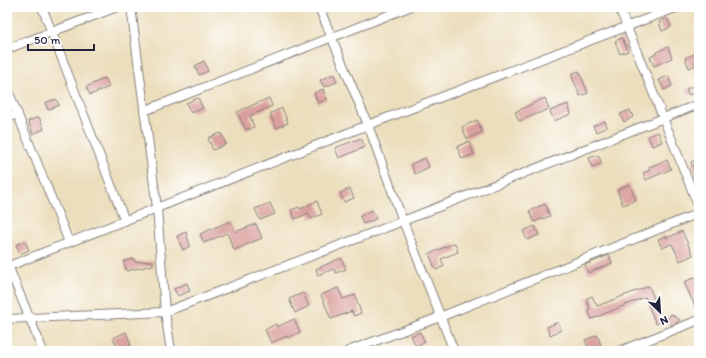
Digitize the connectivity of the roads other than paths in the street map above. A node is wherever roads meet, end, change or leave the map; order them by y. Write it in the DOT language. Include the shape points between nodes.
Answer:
graph roads {
  1 [pos="42,7"];
  2 [pos="117,7"];
  3 [pos="131,7"];
  4 [pos="319,7"];
  5 [pos="409,7"];
  6 [pos="619,7"];
  7 [pos="678,7"];
  8 [pos="626,26"];
  9 [pos="51,32"];
  10 [pos="331,38"];
  11 [pos="7,49"];
  12 [pos="7,88"];
  13 [pos="699,104"];
  14 [pos="144,111"];
  15 [pos="18,114"];
  16 [pos="7,118"];
  17 [pos="663,118"];
  18 [pos="368,125"];
  19 [pos="157,208"];
  20 [pos="699,208"];
  21 [pos="699,213"];
  22 [pos="125,221"];
  23 [pos="402,221"];
  24 [pos="69,242"];
  25 [pos="8,264"];
  26 [pos="165,312"];
  27 [pos="440,317"];
  28 [pos="30,318"];
  29 [pos="7,319"];
  30 [pos="699,320"];
  31 [pos="43,351"];
  32 [pos="171,351"];
  33 [pos="348,351"];
  34 [pos="454,351"];
  35 [pos="620,351"];
  1 -- 9 [label="street"];
  2 -- 9 [label="street"];
  3 -- 14 [label="street"];
  4 -- 10 [label="street"];
  5 -- 10 [label="street"];
  6 -- 8 [label="street"];
  7 -- 8 [label="street"];
  8 -- 17 [label="street"];
  8 -- 18 [label="street"];
  9 -- 11 [label="street"];
  9 -- 22 [label="street"];
  10 -- 14 [label="street"];
  10 -- 18 [label="street"];
  12 -- 15 [label="street"];
  13 -- 17 [label="street"];
  14 -- 19 [label="street"];
  15 -- 16 [label="street"];
  15 -- 24 [label="street"];
  17 -- 20 [label="street"];
  17 -- 23 [label="street"];
  18 -- 19 [label="street"];
  18 -- 23 [label="street"];
  19 -- 22 [label="street"];
  19 -- 26 [label="street"];
  21 -- 27 [label="street"];
  22 -- 24 [label="street"];
  23 -- 26 [label="street"];
  23 -- 27 [label="street"];
  24 -- 25 [label="street"];
  25 -- 28 [label="street"];
  26 -- 28 [label="street"];
  26 -- 32 [label="street"];
  27 -- 33 [label="street"];
  27 -- 34 [label="street"];
  28 -- 29 [label="street"];
  28 -- 31 [label="street"];
  30 -- 35 [label="street"];
}
